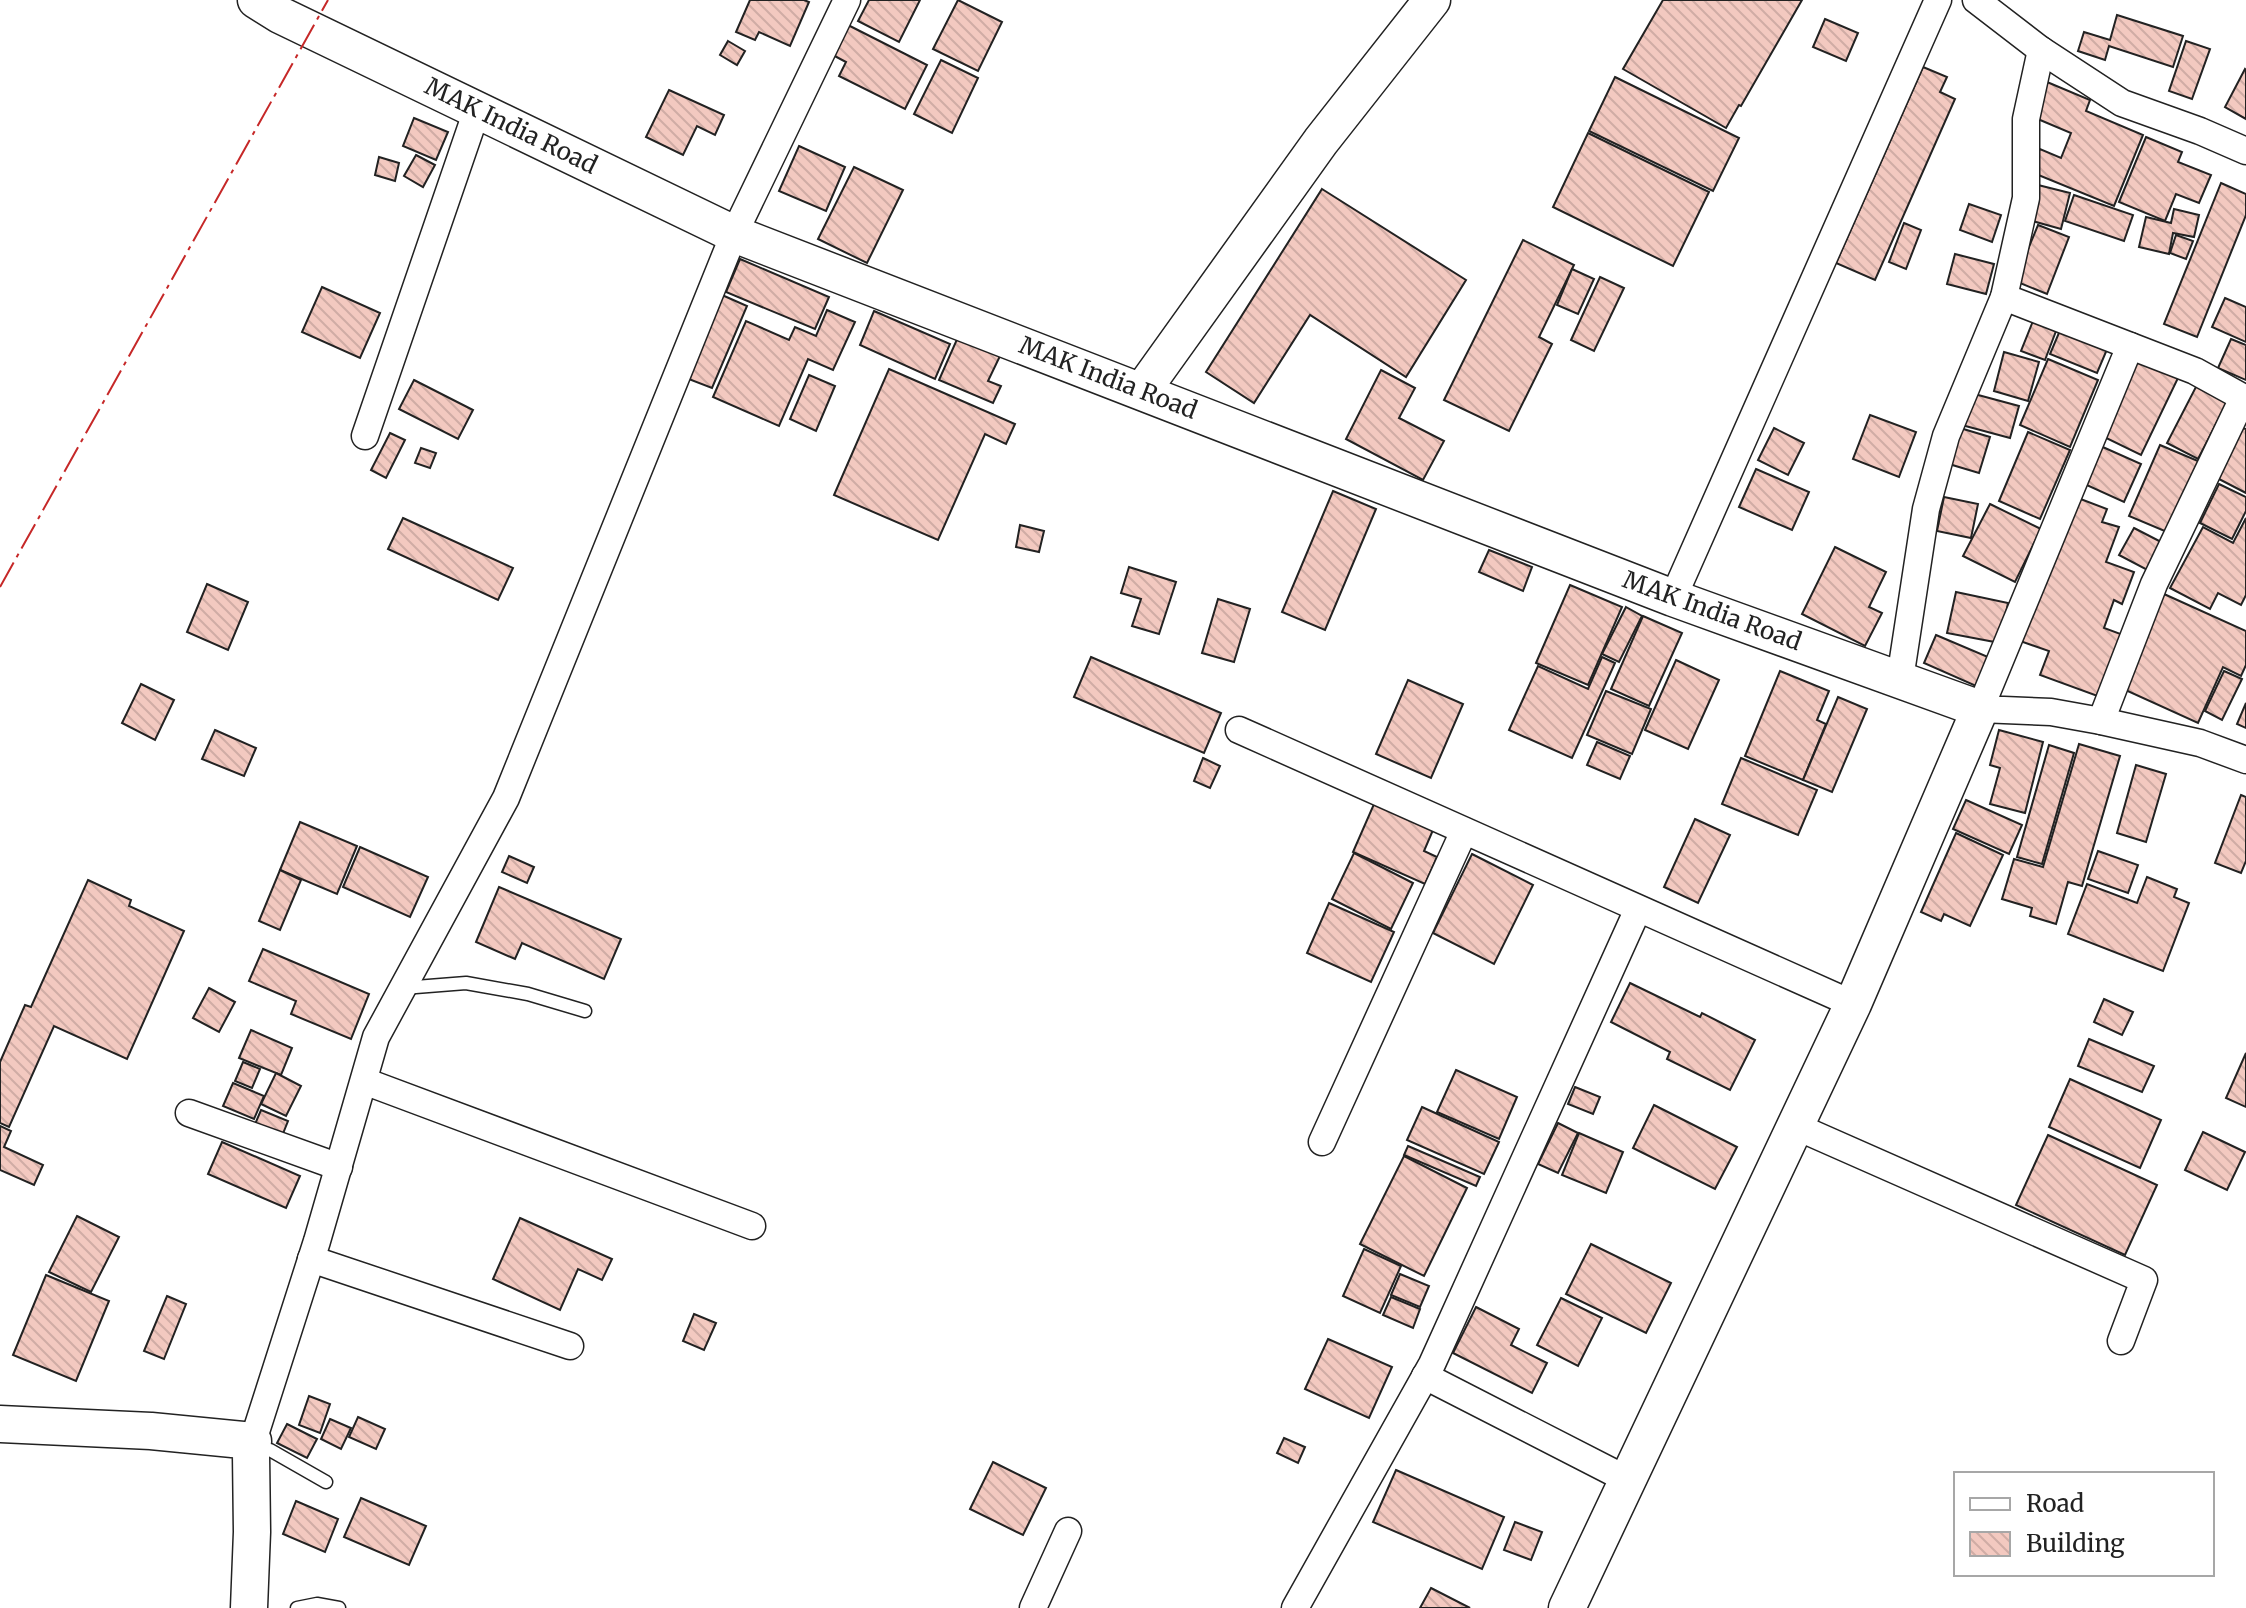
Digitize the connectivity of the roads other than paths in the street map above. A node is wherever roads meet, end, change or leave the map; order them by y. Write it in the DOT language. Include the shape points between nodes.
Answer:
graph roads {
  1 [pos="847,0"];
  2 [pos="1432,0"];
  3 [pos="1938,0"];
  4 [pos="1976,0"];
  5 [pos="274,5"];
  6 [pos="2041,50"];
  7 [pos="477,110"];
  8 [pos="2246,151"];
  9 [pos="734,234"];
  10 [pos="2004,297"];
  11 [pos="2130,346"];
  12 [pos="1142,391"];
  13 [pos="2245,399"];
  14 [pos="365,436"];
  15 [pos="1673,598"];
  16 [pos="1900,679"];
  17 [pos="1980,709"];
  18 [pos="2101,721"];
  19 [pos="1239,730"];
  20 [pos="2246,760"];
  21 [pos="1464,831"];
  22 [pos="1638,909"];
  23 [pos="403,988"];
  24 [pos="1853,1004"];
  25 [pos="585,1011"];
  26 [pos="364,1081"];
  27 [pos="189,1113"];
  28 [pos="1795,1126"];
  29 [pos="1322,1142"];
  30 [pos="339,1167"];
  31 [pos="752,1226"];
  32 [pos="311,1259"];
  33 [pos="2121,1341"];
  34 [pos="570,1346"];
  35 [pos="1425,1376"];
  36 [pos="0,1424"];
  37 [pos="252,1447"];
  38 [pos="1628,1480"];
  39 [pos="326,1482"];
  40 [pos="1068,1531"];
  41 [pos="249,1608"];
  42 [pos="297,1608"];
  43 [pos="339,1608"];
  44 [pos="1033,1608"];
  45 [pos="1295,1608"];
  46 [pos="1567,1608"];
  1 -- 9 [label="street"];
  2 -- 12 [label="street" via="1321,141"];
  3 -- 15 [label="street"];
  4 -- 6 [label="street"];
  5 -- 7 [label="street, MAK India Road"];
  6 -- 8 [label="street" via="2122,103"];
  6 -- 10 [label="street" via="2026,119 2026,198"];
  7 -- 9 [label="street, MAK India Road"];
  7 -- 14 [label="street"];
  9 -- 12 [label="street, MAK India Road"];
  9 -- 23 [label="street" via="506,798"];
  10 -- 11 [label="street"];
  10 -- 16 [label="street" via="1946,436 1926,509"];
  11 -- 13 [label="street" via="2195,371"];
  11 -- 17 [label="street"];
  12 -- 15 [label="street, MAK India Road"];
  13 -- 18 [label="street" via="2154,584"];
  15 -- 16 [label="street, MAK India Road"];
  16 -- 17 [label="street, MAK India Road"];
  17 -- 18 [label="street" via="2051,712"];
  17 -- 24 [label="street"];
  18 -- 20 [label="street" via="2200,743"];
  19 -- 21 [label="street"];
  21 -- 22 [label="street"];
  21 -- 29 [label="street"];
  22 -- 24 [label="street"];
  22 -- 35 [label="street"];
  23 -- 25 [label="lane" via="466,983"];
  23 -- 26 [label="street" via="376,1037"];
  24 -- 28 [label="street"];
  26 -- 30 [label="street"];
  26 -- 31 [label="street"];
  27 -- 30 [label="street"];
  28 -- 33 [label="street" via="2144,1280"];
  28 -- 38 [label="street"];
  30 -- 32 [label="street"];
  32 -- 34 [label="street"];
  32 -- 37 [label="street"];
  35 -- 38 [label="street"];
  35 -- 45 [label="street"];
  36 -- 37 [label="street" via="151,1431"];
  37 -- 39 [label="lane" via="270,1450"];
  37 -- 41 [label="street"];
  38 -- 46 [label="street"];
  40 -- 44 [label="street"];
  42 -- 43 [label="lane"];
}
